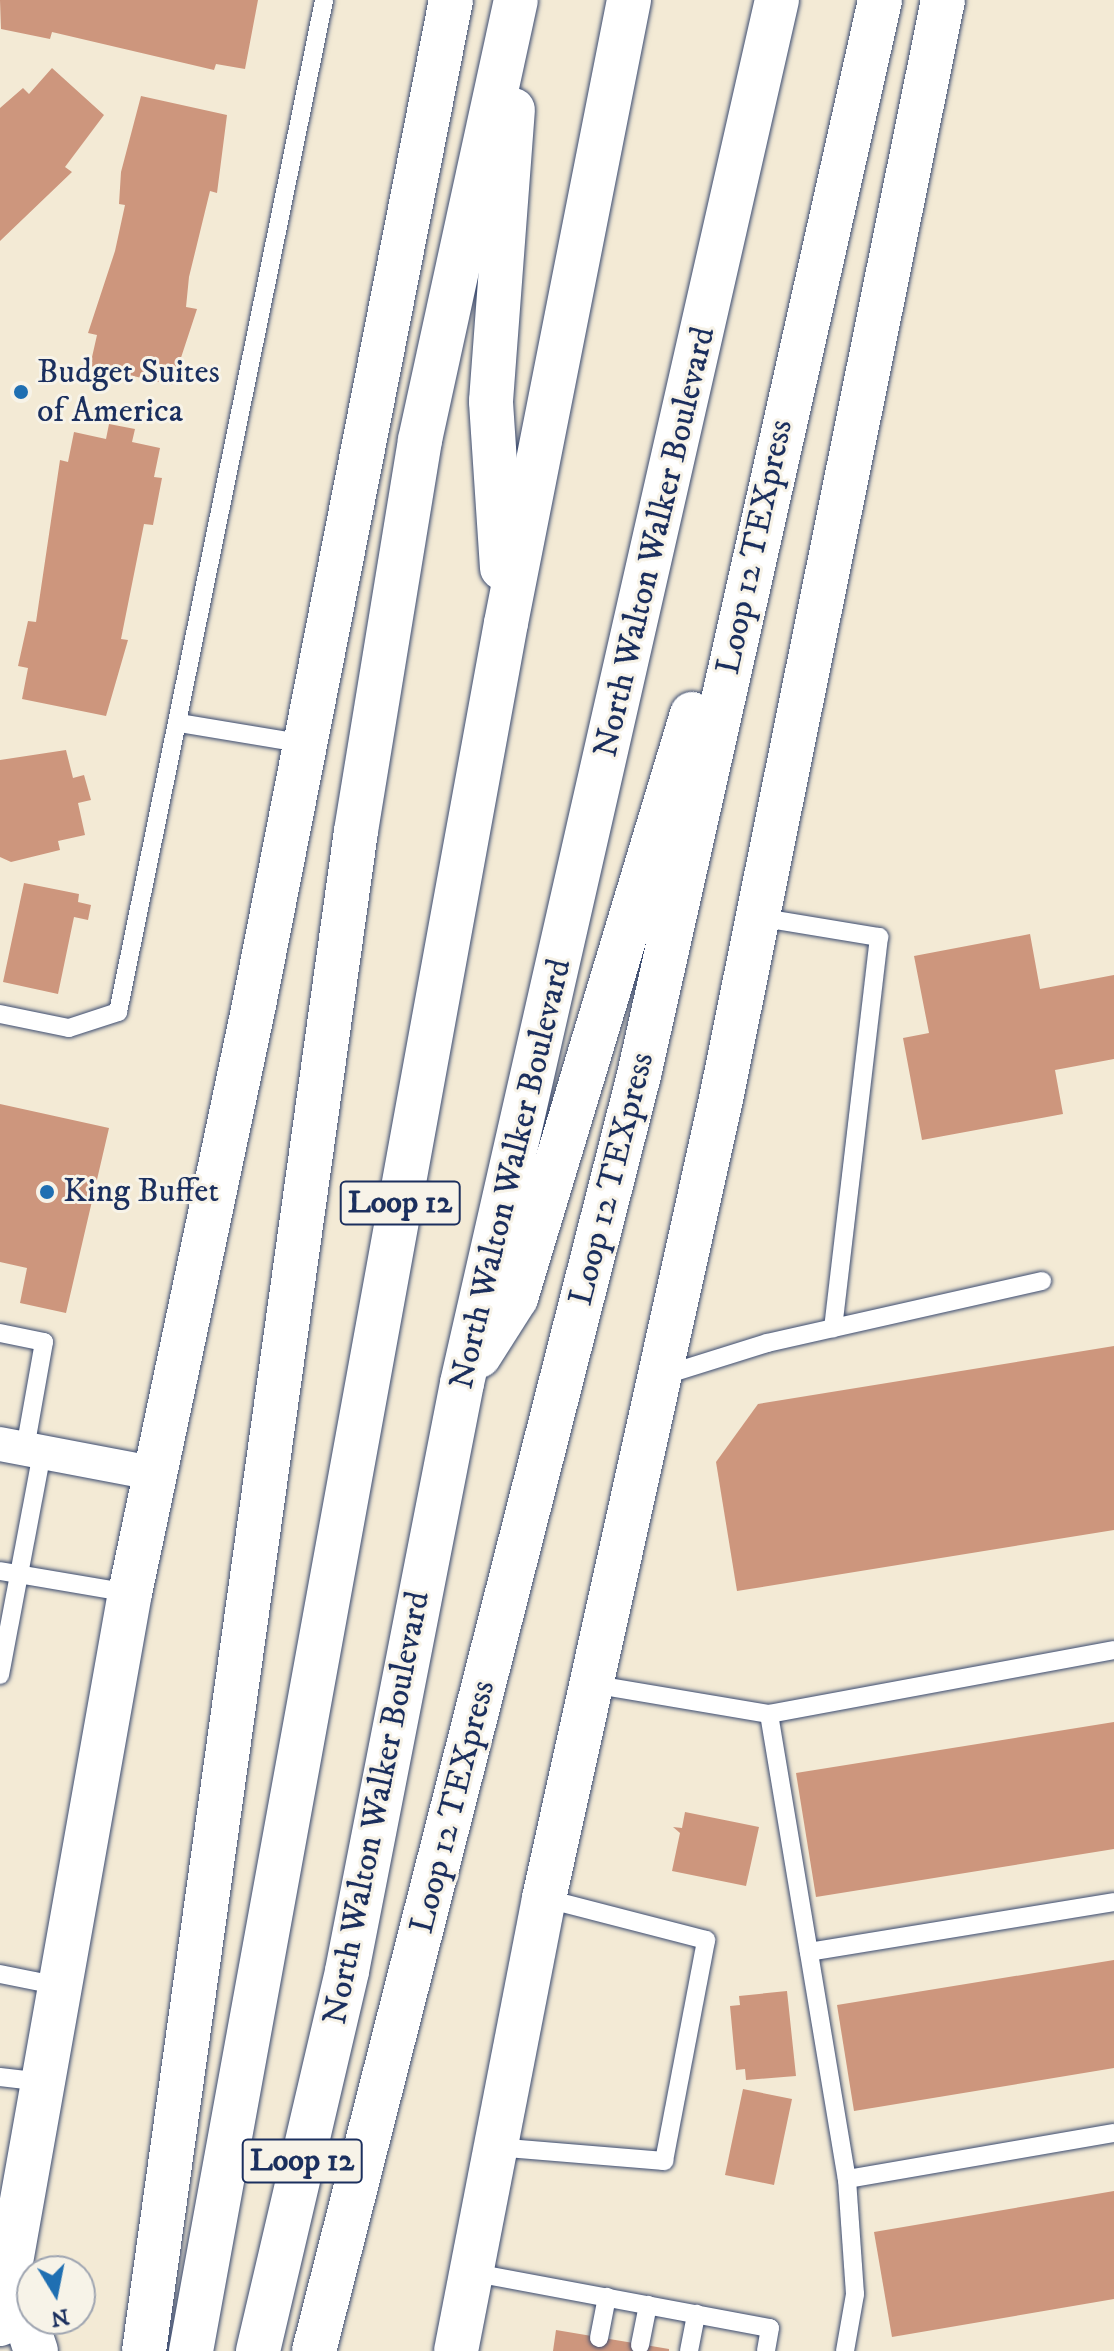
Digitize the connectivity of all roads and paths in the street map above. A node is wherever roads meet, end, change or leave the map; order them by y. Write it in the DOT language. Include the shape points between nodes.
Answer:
graph roads {
  1 [pos="324,0"];
  2 [pos="451,0"];
  3 [pos="519,0"];
  4 [pos="629,0"];
  5 [pos="777,0"];
  6 [pos="880,0"];
  7 [pos="943,0"];
  8 [pos="780,429"];
  9 [pos="506,623"];
  10 [pos="180,723"];
  11 [pos="305,744"];
  12 [pos="758,917"];
  13 [pos="0,1014"];
  14 [pos="1042,1281"];
  15 [pos="833,1328"];
  16 [pos="0,1333"];
  17 [pos="660,1376"];
  18 [pos="462,1383"];
  19 [pos="22,1448"];
  20 [pos="157,1474"];
  21 [pos="0,1571"];
  22 [pos="21,1574"];
  23 [pos="130,1593"];
  24 [pos="1114,1650"];
  25 [pos="0,1675"];
  26 [pos="591,1684"];
  27 [pos="769,1714"];
  28 [pos="544,1898"];
  29 [pos="1114,1902"];
  30 [pos="809,1952"];
  31 [pos="0,1974"];
  32 [pos="60,1986"];
  33 [pos="0,2077"];
  34 [pos="43,2082"];
  35 [pos="1114,2133"];
  36 [pos="494,2147"];
  37 [pos="847,2179"];
  38 [pos="470,2272"];
  39 [pos="607,2297"];
  40 [pos="4,2300"];
  41 [pos="648,2305"];
  42 [pos="696,2314"];
  43 [pos="599,2338"];
  44 [pos="640,2345"];
  45 [pos="36,2351"];
  46 [pos="144,2351"];
  47 [pos="191,2351"];
  48 [pos="258,2351"];
  49 [pos="314,2351"];
  50 [pos="456,2351"];
  51 [pos="689,2351"];
  52 [pos="766,2351"];
  53 [pos="845,2351"];
  1 -- 10 [label="lane"];
  2 -- 11 [label="main road"];
  3 -- 9 [label="main road" via="491,401"];
  3 -- 46 [label="main road" via="420,440 359,816"];
  4 -- 9 [label="main road, Loop 12"];
  5 -- 18 [label="main road, North Walton Walker Boulevard / Loop 12"];
  6 -- 8 [label="main road, Loop 12 TEXpress"];
  7 -- 12 [label="main road"];
  8 -- 18 [label="main road" via="516,1298"];
  8 -- 49 [label="main road, Loop 12 TEXpress" via="639,1075"];
  9 -- 47 [label="main road, Loop 12"];
  10 -- 11 [label="lane"];
  10 -- 13 [label="lane" via="118,1012 69,1028"];
  11 -- 20 [label="main road"];
  12 -- 15 [label="lane" via="879,937"];
  12 -- 17 [label="main road"];
  14 -- 15 [label="lane"];
  15 -- 17 [label="lane"];
  16 -- 19 [label="lane" via="44,1342"];
  17 -- 26 [label="main road"];
  18 -- 48 [label="main road, North Walton Walker Boulevard / Loop 12" via="347,1971"];
  19 -- 20 [label="street"];
  19 -- 22 [label="lane"];
  20 -- 23 [label="main road"];
  21 -- 22 [label="lane"];
  22 -- 23 [label="lane"];
  22 -- 25 [label="lane"];
  23 -- 32 [label="main road"];
  24 -- 27 [label="lane"];
  26 -- 27 [label="lane"];
  26 -- 28 [label="main road"];
  27 -- 30 [label="lane"];
  28 -- 36 [label="main road"];
  28 -- 36 [label="lane" via="706,1940 664,2161"];
  29 -- 30 [label="lane"];
  30 -- 37 [label="lane"];
  31 -- 32 [label="lane"];
  32 -- 34 [label="main road"];
  33 -- 34 [label="lane"];
  34 -- 40 [label="main road"];
  35 -- 37 [label="lane"];
  36 -- 38 [label="main road"];
  37 -- 53 [label="lane" via="855,2294"];
  38 -- 39 [label="lane"];
  38 -- 50 [label="main road"];
  39 -- 41 [label="lane"];
  39 -- 43 [label="lane"];
  40 -- 45 [label="main road"];
  41 -- 42 [label="lane"];
  41 -- 44 [label="lane"];
  42 -- 51 [label="lane"];
  42 -- 52 [label="lane" via="770,2328"];
}
